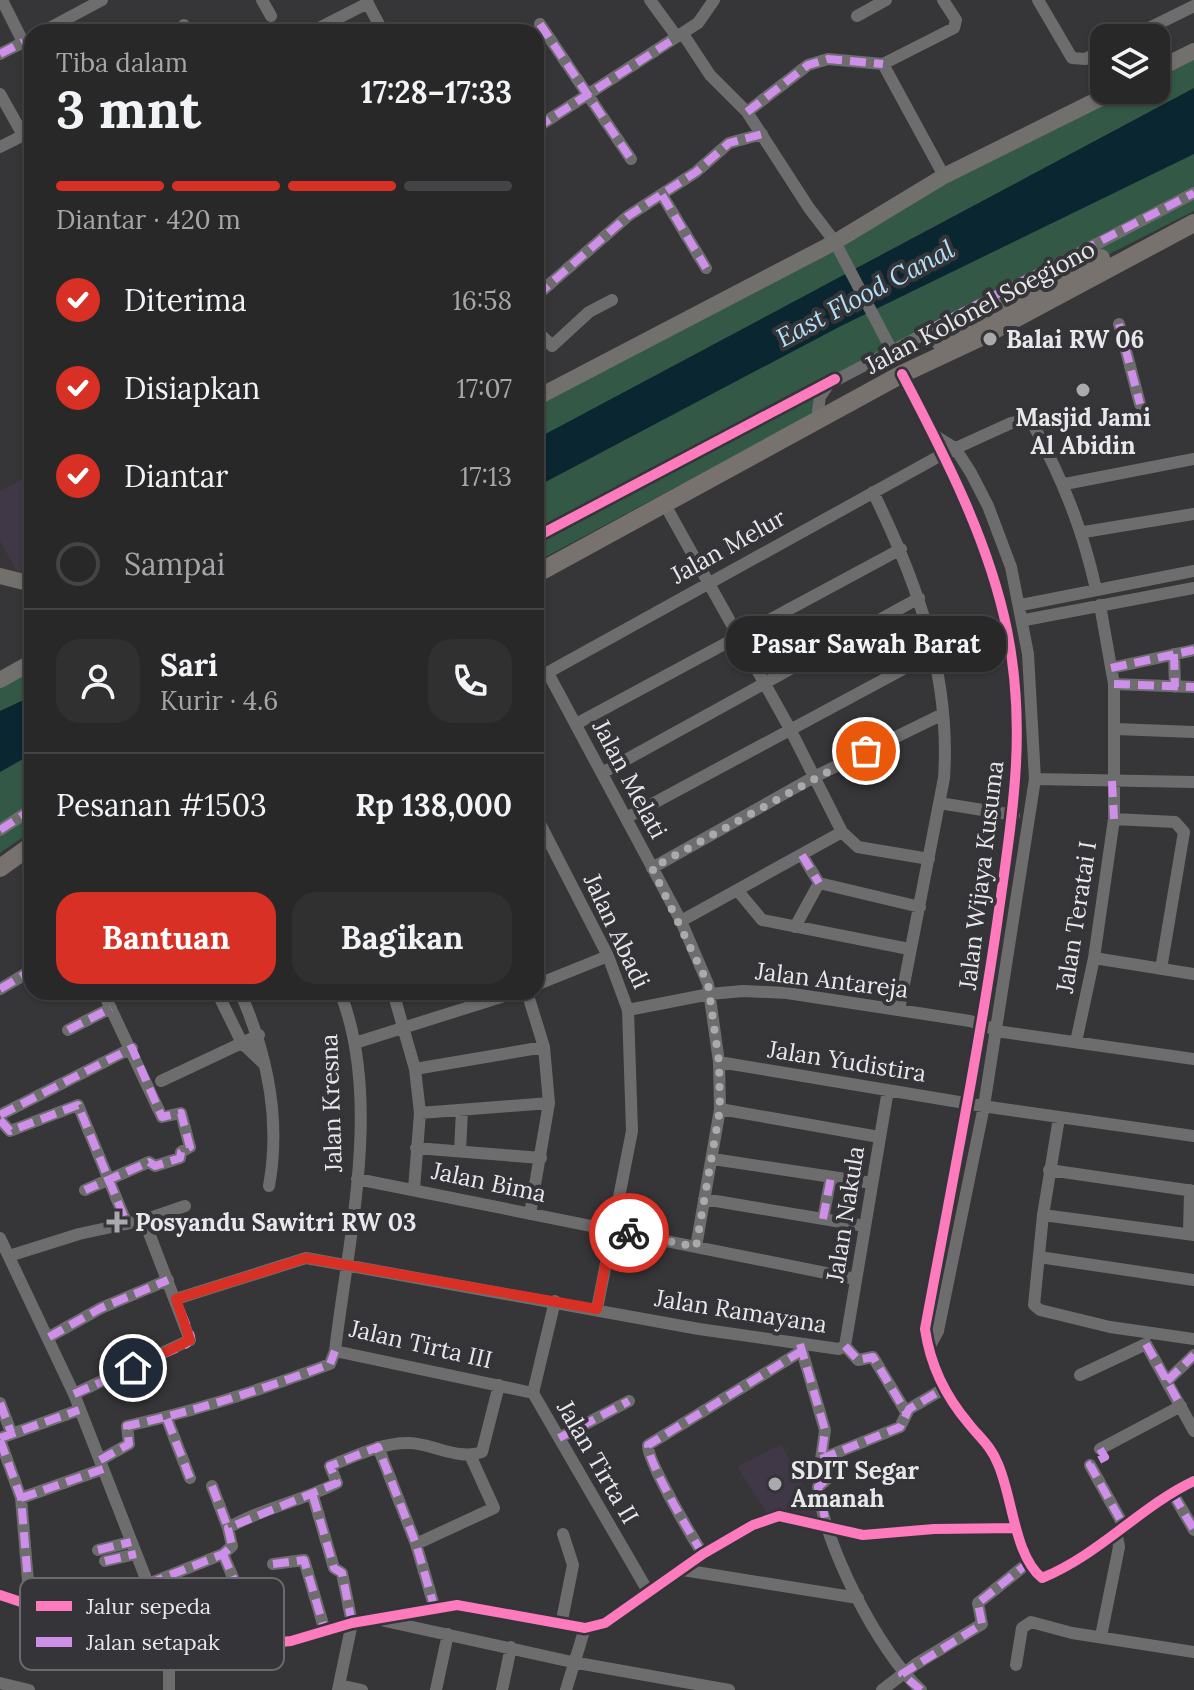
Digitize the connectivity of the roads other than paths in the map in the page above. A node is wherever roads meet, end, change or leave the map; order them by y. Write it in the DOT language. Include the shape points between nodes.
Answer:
graph roads {
  1 [pos="2,0"];
  2 [pos="102,0"];
  3 [pos="262,0"];
  4 [pos="650,0"];
  5 [pos="714,0"];
  6 [pos="886,0"];
  7 [pos="943,0"];
  8 [pos="1038,0"];
  9 [pos="371,2"];
  10 [pos="1194,6"];
  11 [pos="271,16"];
  12 [pos="857,16"];
  13 [pos="57,24"];
  14 [pos="327,24"];
  15 [pos="380,24"];
  16 [pos="1157,24"];
  17 [pos="544,30"];
  18 [pos="24,34"];
  19 [pos="680,36"];
  20 [pos="24,42"];
  21 [pos="1194,51"];
  22 [pos="0,54"];
  23 [pos="1090,57"];
  24 [pos="1170,63"];
  25 [pos="883,64"];
  26 [pos="0,94"];
  27 [pos="588,95"];
  28 [pos="1090,103"];
  29 [pos="747,112"];
  30 [pos="544,123"];
  31 [pos="24,129"];
  32 [pos="762,134"];
  33 [pos="24,135"];
  34 [pos="0,147"];
  35 [pos="631,159"];
  36 [pos="944,176"];
  37 [pos="1194,193"];
  38 [pos="662,195"];
  39 [pos="1194,211"];
  40 [pos="1194,223"];
  41 [pos="838,248"];
  42 [pos="706,268"];
  43 [pos="544,289"];
  44 [pos="612,300"];
  45 [pos="1119,324"];
  46 [pos="966,327"];
  47 [pos="931,328"];
  48 [pos="544,338"];
  49 [pos="889,345"];
  50 [pos="902,374"];
  51 [pos="835,379"];
  52 [pos="544,394"];
  53 [pos="1140,404"];
  54 [pos="818,411"];
  55 [pos="949,451"];
  56 [pos="1194,459"];
  57 [pos="1065,484"];
  58 [pos="873,492"];
  59 [pos="664,503"];
  60 [pos="1194,514"];
  61 [pos="1084,532"];
  62 [pos="544,533"];
  63 [pos="901,549"];
  64 [pos="544,558"];
  65 [pos="544,570"];
  66 [pos="1194,571"];
  67 [pos="0,576"];
  68 [pos="708,581"];
  69 [pos="24,582"];
  70 [pos="1194,588"];
  71 [pos="1096,589"];
  72 [pos="919,598"];
  73 [pos="1021,605"];
  74 [pos="1100,605"];
  75 [pos="1025,620"];
  76 [pos="739,637"];
  77 [pos="1194,650"];
  78 [pos="935,652"];
  79 [pos="1174,654"];
  80 [pos="24,666"];
  81 [pos="1111,668"];
  82 [pos="544,675"];
  83 [pos="544,679"];
  84 [pos="0,680"];
  85 [pos="764,682"];
  86 [pos="1114,684"];
  87 [pos="1175,687"];
  88 [pos="1194,687"];
  89 [pos="943,714"];
  90 [pos="576,724"];
  91 [pos="790,729"];
  92 [pos="1115,729"];
  93 [pos="1194,732"];
  94 [pos="602,773"];
  95 [pos="814,777"];
  96 [pos="1035,779"];
  97 [pos="1112,781"];
  98 [pos="1194,782"];
  99 [pos="939,803"];
  100 [pos="1032,810"];
  101 [pos="1014,812"];
  102 [pos="24,814"];
  103 [pos="626,818"];
  104 [pos="1114,819"];
  105 [pos="0,830"];
  106 [pos="544,832"];
  107 [pos="842,832"];
  108 [pos="24,845"];
  109 [pos="24,849"];
  110 [pos="0,853"];
  111 [pos="802,855"];
  112 [pos="929,859"];
  113 [pos="0,868"];
  114 [pos="652,868"];
  115 [pos="819,883"];
  116 [pos="738,891"];
  117 [pos="920,907"];
  118 [pos="681,921"];
  119 [pos="795,927"];
  120 [pos="909,949"];
  121 [pos="608,956"];
  122 [pos="1094,958"];
  123 [pos="1161,969"];
  124 [pos="1194,974"];
  125 [pos="24,975"];
  126 [pos="544,982"];
  127 [pos="0,989"];
  128 [pos="710,994"];
  129 [pos="107,1000"];
  130 [pos="221,1000"];
  131 [pos="244,1000"];
  132 [pos="342,1000"];
  133 [pos="395,1000"];
  134 [pos="493,1000"];
  135 [pos="529,1000"];
  136 [pos="111,1008"];
  137 [pos="628,1010"];
  138 [pos="899,1010"];
  139 [pos="988,1028"];
  140 [pos="404,1029"];
  141 [pos="68,1030"];
  142 [pos="259,1035"];
  143 [pos="1076,1042"];
  144 [pos="242,1043"];
  145 [pos="355,1043"];
  146 [pos="544,1047"];
  147 [pos="132,1048"];
  148 [pos="1194,1059"];
  149 [pos="719,1062"];
  150 [pos="264,1064"];
  151 [pos="415,1069"];
  152 [pos="161,1081"];
  153 [pos="888,1090"];
  154 [pos="549,1103"];
  155 [pos="967,1104"];
  156 [pos="984,1106"];
  157 [pos="720,1109"];
  158 [pos="462,1110"];
  159 [pos="420,1113"];
  160 [pos="0,1118"];
  161 [pos="1059,1118"];
  162 [pos="1194,1136"];
  163 [pos="879,1137"];
  164 [pos="416,1148"];
  165 [pos="460,1151"];
  166 [pos="541,1158"];
  167 [pos="713,1159"];
  168 [pos="1049,1170"];
  169 [pos="831,1177"];
  170 [pos="107,1179"];
  171 [pos="357,1179"];
  172 [pos="872,1183"];
  173 [pos="269,1186"];
  174 [pos="414,1189"];
  175 [pos="85,1190"];
  176 [pos="1192,1191"];
  177 [pos="704,1199"];
  178 [pos="185,1206"];
  179 [pos="530,1214"];
  180 [pos="1043,1215"];
  181 [pos="823,1219"];
  182 [pos="144,1220"];
  183 [pos="127,1224"];
  184 [pos="865,1226"];
  185 [pos="612,1229"];
  186 [pos="1191,1234"];
  187 [pos="0,1238"];
  188 [pos="696,1247"];
  189 [pos="9,1256"];
  190 [pos="1039,1257"];
  191 [pos="345,1262"];
  192 [pos="856,1279"];
  193 [pos="168,1280"];
  194 [pos="1194,1280"];
  195 [pos="176,1299"];
  196 [pos="555,1301"];
  197 [pos="597,1309"];
  198 [pos="49,1337"];
  199 [pos="1194,1339"];
  200 [pos="845,1346"];
  201 [pos="800,1348"];
  202 [pos="928,1349"];
  203 [pos="335,1351"];
  204 [pos="1194,1355"];
  205 [pos="1080,1375"];
  206 [pos="1167,1381"];
  207 [pos="499,1385"];
  208 [pos="945,1388"];
  209 [pos="533,1393"];
  210 [pos="74,1394"];
  211 [pos="629,1401"];
  212 [pos="0,1403"];
  213 [pos="1181,1406"];
  214 [pos="79,1410"];
  215 [pos="906,1412"];
  216 [pos="167,1419"];
  217 [pos="1194,1431"];
  218 [pos="4,1437"];
  219 [pos="559,1438"];
  220 [pos="378,1447"];
  221 [pos="1100,1449"];
  222 [pos="470,1455"];
  223 [pos="821,1459"];
  224 [pos="102,1464"];
  225 [pos="1090,1465"];
  226 [pos="190,1478"];
  227 [pos="1194,1481"];
  228 [pos="212,1486"];
  229 [pos="1173,1494"];
  230 [pos="313,1496"];
  231 [pos="21,1498"];
  232 [pos="827,1527"];
  233 [pos="228,1528"];
  234 [pos="1016,1528"];
  235 [pos="1194,1530"];
  236 [pos="1121,1532"];
  237 [pos="563,1534"];
  238 [pos="416,1544"];
  239 [pos="133,1548"];
  240 [pos="223,1554"];
  241 [pos="703,1554"];
  242 [pos="102,1556"];
  243 [pos="1028,1563"];
  244 [pos="273,1564"];
  245 [pos="683,1570"];
  246 [pos="28,1578"];
  247 [pos="146,1578"];
  248 [pos="163,1578"];
  249 [pos="233,1578"];
  250 [pos="649,1593"];
  251 [pos="0,1595"];
  252 [pos="858,1598"];
  253 [pos="20,1602"];
  254 [pos="435,1609"];
  255 [pos="374,1618"];
  256 [pos="352,1623"];
  257 [pos="561,1625"];
  258 [pos="585,1628"];
  259 [pos="325,1631"];
  260 [pos="448,1634"];
  261 [pos="1101,1636"];
  262 [pos="284,1642"];
  263 [pos="511,1647"];
  264 [pos="1194,1652"];
  265 [pos="572,1662"];
  266 [pos="1016,1665"];
  267 [pos="902,1674"];
  268 [pos="657,1684"];
  269 [pos="2,1686"];
  270 [pos="338,1688"];
  271 [pos="29,1690"];
  272 [pos="362,1690"];
  273 [pos="436,1690"];
  274 [pos="502,1690"];
  275 [pos="566,1690"];
  276 [pos="729,1690"];
  277 [pos="882,1690"];
  278 [pos="921,1690"];
  1 -- 18 [label="street"];
  2 -- 13 [label="street"];
  3 -- 11 [label="street"];
  4 -- 19 [label="street"];
  5 -- 19 [label="street" via="704,17"];
  6 -- 12 [label="street"];
  7 -- 25 [label="street" via="956,20 954,28"];
  8 -- 23 [label="street" via="1072,58"];
  9 -- 14 [label="street"];
  9 -- 15 [label="street"];
  10 -- 16 [label="street"];
  17 -- 27 [label="street"];
  19 -- 27 [label="street"];
  19 -- 29 [label="street"];
  20 -- 22 [label="street"];
  21 -- 24 [label="street"];
  25 -- 29 [label="street" via="828,59 808,65"];
  25 -- 36 [label="street"];
  26 -- 31 [label="street"];
  27 -- 30 [label="street"];
  27 -- 35 [label="street"];
  28 -- 36 [label="street"];
  29 -- 32 [label="street"];
  32 -- 38 [label="street" via="729,143"];
  32 -- 41 [label="street"];
  33 -- 34 [label="street"];
  36 -- 41 [label="street"];
  37 -- 47 [label="street"];
  38 -- 42 [label="street"];
  38 -- 43 [label="street" via="628,216"];
  39 -- 46 [label="main road, Jalan Kolonel Soegiono"];
  40 -- 50 [label="main road, Jalan Kolonel Soegiono"];
  41 -- 49 [label="street"];
  41 -- 52 [label="street"];
  44 -- 48 [label="street" via="589,312 552,346"];
  45 -- 53 [label="street"];
  46 -- 47 [label="street"];
  46 -- 54 [label="main road, Jalan Kolonel Soegiono"];
  47 -- 49 [label="street"];
  49 -- 51 [label="street"];
  50 -- 55 [label="street, Jalan Wijaya Kusuma" via="934,435"];
  50 -- 59 [label="main road, Jalan Kolonel Soegiono"];
  51 -- 54 [label="street" via="820,397"];
  51 -- 62 [label="street"];
  54 -- 64 [label="main road, Jalan Kolonel Soegiono"];
  55 -- 57 [label="street, Jalan Melur" via="1011,423 1028,422"];
  55 -- 58 [label="street, Jalan Melur"];
  55 -- 73 [label="street, Jalan Wijaya Kusuma" via="988,506"];
  55 -- 101 [label="street, Jalan Wijaya Kusuma" via="1007,632 1019,770"];
  56 -- 57 [label="street"];
  57 -- 61 [label="street"];
  58 -- 63 [label="street"];
  58 -- 68 [label="street, Jalan Melur"];
  59 -- 65 [label="main road, Jalan Kolonel Soegiono"];
  59 -- 68 [label="street"];
  60 -- 61 [label="street"];
  61 -- 71 [label="street"];
  63 -- 72 [label="street"];
  63 -- 76 [label="street"];
  66 -- 71 [label="street"];
  67 -- 69 [label="street"];
  68 -- 76 [label="street"];
  68 -- 82 [label="street, Jalan Melur"];
  70 -- 74 [label="street"];
  71 -- 73 [label="street"];
  72 -- 78 [label="street"];
  72 -- 85 [label="street"];
  73 -- 75 [label="street, Jalan Wijaya Kusuma"];
  74 -- 75 [label="street"];
  74 -- 81 [label="street"];
  75 -- 96 [label="street, Jalan Wijaya Kusuma"];
  76 -- 85 [label="street"];
  76 -- 90 [label="street"];
  77 -- 79 [label="street"];
  78 -- 89 [label="street"];
  78 -- 91 [label="street"];
  79 -- 81 [label="street"];
  79 -- 87 [label="street"];
  80 -- 84 [label="street"];
  81 -- 86 [label="street"];
  83 -- 90 [label="street, Jalan Melati"];
  85 -- 91 [label="street"];
  85 -- 94 [label="street"];
  86 -- 87 [label="street"];
  86 -- 92 [label="street"];
  87 -- 88 [label="street"];
  89 -- 95 [label="street"];
  89 -- 99 [label="street" via="946,746"];
  90 -- 94 [label="street, Jalan Melati"];
  91 -- 95 [label="street"];
  91 -- 103 [label="street"];
  92 -- 93 [label="street"];
  92 -- 97 [label="street"];
  94 -- 103 [label="street, Jalan Melati"];
  95 -- 107 [label="street"];
  95 -- 114 [label="street"];
  96 -- 97 [label="street"];
  96 -- 100 [label="street, Jalan Wijaya Kusuma"];
  97 -- 98 [label="street"];
  97 -- 104 [label="street"];
  99 -- 101 [label="street"];
  99 -- 112 [label="street"];
  100 -- 101 [label="street"];
  100 -- 139 [label="street, Jalan Wijaya Kusuma"];
  101 -- 139 [label="street, Jalan Wijaya Kusuma"];
  102 -- 105 [label="street"];
  103 -- 114 [label="street, Jalan Melati"];
  104 -- 122 [label="street, Jalan Teratai I"];
  104 -- 123 [label="street, Jalan Teratai I" via="1175,822 1184,832"];
  106 -- 121 [label="street, Jalan Abadi"];
  107 -- 111 [label="street"];
  107 -- 112 [label="street" via="858,847"];
  108 -- 110 [label="main road"];
  109 -- 113 [label="main road"];
  111 -- 115 [label="street"];
  111 -- 116 [label="street"];
  112 -- 117 [label="street"];
  114 -- 118 [label="street, Jalan Melati"];
  115 -- 117 [label="street"];
  115 -- 119 [label="street"];
  116 -- 118 [label="street"];
  116 -- 119 [label="street" via="762,920"];
  117 -- 120 [label="street"];
  118 -- 128 [label="street, Jalan Melati"];
  119 -- 120 [label="street"];
  120 -- 138 [label="street"];
  121 -- 126 [label="street"];
  121 -- 137 [label="street, Jalan Abadi"];
  122 -- 123 [label="street"];
  122 -- 143 [label="street, Jalan Teratai I"];
  123 -- 124 [label="street"];
  125 -- 127 [label="street"];
  128 -- 137 [label="street, Jalan Antareja"];
  128 -- 138 [label="street, Jalan Antareja" via="787,993"];
  128 -- 149 [label="street, Jalan Melati"];
  129 -- 136 [label="street"];
  130 -- 144 [label="street"];
  131 -- 142 [label="street"];
  132 -- 145 [label="street, Jalan Kresna"];
  133 -- 140 [label="street"];
  134 -- 140 [label="street"];
  135 -- 146 [label="street"];
  136 -- 141 [label="street"];
  136 -- 147 [label="street"];
  137 -- 185 [label="street, Jalan Abadi" via="632,1131"];
  138 -- 139 [label="street, Jalan Antareja"];
  139 -- 143 [label="street, Jalan Antareja"];
  139 -- 155 [label="street, Jalan Wijaya Kusuma"];
  139 -- 156 [label="street, Jalan Wijaya Kusuma"];
  140 -- 145 [label="street"];
  140 -- 151 [label="street"];
  142 -- 144 [label="street"];
  142 -- 150 [label="street"];
  143 -- 148 [label="street, Jalan Antareja"];
  144 -- 150 [label="street"];
  144 -- 152 [label="street"];
  145 -- 171 [label="street, Jalan Kresna"];
  146 -- 151 [label="street"];
  146 -- 154 [label="street"];
  147 -- 160 [label="street"];
  147 -- 170 [label="street" via="162,1117 181,1112 190,1147 180,1158 155,1166 149,1162"];
  149 -- 153 [label="street, Jalan Yudistira"];
  149 -- 157 [label="street, Jalan Melati"];
  150 -- 173 [label="street" via="275,1142"];
  151 -- 159 [label="street"];
  153 -- 155 [label="street, Jalan Yudistira"];
  153 -- 163 [label="street, Jalan Nakula"];
  154 -- 158 [label="street"];
  154 -- 166 [label="street"];
  155 -- 156 [label="street, Jalan Yudistira"];
  155 -- 202 [label="street, Jalan Wijaya Kusuma" via="925,1329"];
  156 -- 161 [label="street, Jalan Yudistira"];
  156 -- 202 [label="street, Jalan Wijaya Kusuma" via="938,1331"];
  157 -- 163 [label="street"];
  157 -- 167 [label="street, Jalan Melati"];
  158 -- 159 [label="street"];
  158 -- 165 [label="street"];
  159 -- 164 [label="street"];
  160 -- 170 [label="street" via="8,1131 78,1105"];
  161 -- 162 [label="street, Jalan Yudistira"];
  161 -- 168 [label="street"];
  163 -- 172 [label="street, Jalan Nakula"];
  164 -- 165 [label="street"];
  164 -- 174 [label="street"];
  165 -- 166 [label="street"];
  166 -- 179 [label="street"];
  167 -- 169 [label="street"];
  167 -- 177 [label="street, Jalan Melati"];
  168 -- 176 [label="street"];
  168 -- 180 [label="street"];
  169 -- 172 [label="street"];
  169 -- 181 [label="street"];
  170 -- 175 [label="street"];
  170 -- 183 [label="street"];
  171 -- 174 [label="street, Jalan Bima"];
  171 -- 191 [label="street, Jalan Kresna"];
  172 -- 184 [label="street, Jalan Nakula"];
  174 -- 179 [label="street, Jalan Bima"];
  176 -- 186 [label="street"];
  177 -- 181 [label="street"];
  177 -- 188 [label="street, Jalan Melati"];
  178 -- 182 [label="street"];
  179 -- 185 [label="street, Jalan Bima"];
  180 -- 186 [label="street"];
  180 -- 190 [label="street"];
  181 -- 184 [label="street"];
  182 -- 183 [label="street"];
  182 -- 193 [label="street"];
  183 -- 189 [label="street"];
  184 -- 192 [label="street, Jalan Nakula"];
  185 -- 188 [label="street, Jalan Bima"];
  185 -- 197 [label="street, Jalan Abadi"];
  187 -- 189 [label="street"];
  188 -- 192 [label="street, Jalan Bima"];
  189 -- 198 [label="street"];
  190 -- 194 [label="street"];
  190 -- 199 [label="street" via="1033,1302 1040,1310"];
  191 -- 195 [label="street, Jalan Ramayana" via="306,1258"];
  191 -- 196 [label="street, Jalan Ramayana"];
  191 -- 203 [label="street, Jalan Tirta III"];
  192 -- 200 [label="street, Jalan Nakula"];
  193 -- 195 [label="street"];
  193 -- 198 [label="street"];
  195 -- 210 [label="street" via="191,1336 187,1344"];
  196 -- 197 [label="street, Jalan Ramayana"];
  196 -- 209 [label="street, Jalan Tirta II"];
  197 -- 201 [label="street, Jalan Ramayana"];
  198 -- 210 [label="street"];
  200 -- 201 [label="street, Jalan Ramayana"];
  200 -- 215 [label="street" via="858,1360 873,1357"];
  201 -- 223 [label="street" via="825,1430"];
  201 -- 241 [label="street" via="648,1445 676,1511"];
  202 -- 208 [label="street"];
  203 -- 207 [label="street, Jalan Tirta III"];
  203 -- 216 [label="street" via="330,1364"];
  204 -- 206 [label="street"];
  205 -- 206 [label="street" via="1146,1344"];
  206 -- 213 [label="street"];
  207 -- 209 [label="street, Jalan Tirta III"];
  207 -- 222 [label="street" via="486,1446"];
  208 -- 215 [label="street"];
  208 -- 234 [label="street" via="991,1448 1011,1494"];
  209 -- 219 [label="street, Jalan Tirta II"];
  210 -- 214 [label="street"];
  211 -- 219 [label="street"];
  212 -- 218 [label="street"];
  213 -- 217 [label="street"];
  213 -- 221 [label="street"];
  214 -- 218 [label="street"];
  214 -- 224 [label="street"];
  215 -- 223 [label="street" via="900,1427"];
  216 -- 224 [label="street" via="127,1426 129,1444"];
  216 -- 226 [label="street"];
  218 -- 231 [label="street"];
  219 -- 250 [label="street, Jalan Tirta II"];
  220 -- 222 [label="street" via="405,1443"];
  220 -- 230 [label="street" via="330,1466 337,1483"];
  220 -- 238 [label="street"];
  222 -- 238 [label="street" via="494,1508"];
  223 -- 232 [label="street" via="828,1478 818,1487"];
  224 -- 231 [label="street"];
  224 -- 239 [label="street"];
  225 -- 236 [label="street"];
  227 -- 229 [label="street"];
  228 -- 233 [label="street"];
  229 -- 235 [label="street"];
  229 -- 236 [label="street"];
  230 -- 233 [label="street"];
  230 -- 256 [label="street" via="334,1568 342,1573"];
  231 -- 246 [label="street"];
  232 -- 234 [label="street" via="863,1535"];
  232 -- 241 [label="street" via="779,1516"];
  232 -- 252 [label="street"];
  233 -- 240 [label="street" via="232,1546"];
  234 -- 243 [label="street"];
  236 -- 243 [label="street" via="1045,1578"];
  236 -- 261 [label="street"];
  237 -- 257 [label="street" via="573,1565"];
  238 -- 254 [label="street"];
  239 -- 242 [label="street"];
  239 -- 247 [label="street"];
  240 -- 248 [label="street"];
  240 -- 249 [label="street"];
  241 -- 245 [label="street"];
  243 -- 267 [label="street" via="978,1603 982,1624"];
  244 -- 259 [label="street" via="304,1560"];
  245 -- 250 [label="street"];
  245 -- 252 [label="street"];
  250 -- 258 [label="street" via="605,1623"];
  251 -- 253 [label="street"];
  252 -- 267 [label="street"];
  254 -- 255 [label="street"];
  254 -- 257 [label="street" via="486,1608"];
  255 -- 256 [label="street"];
  255 -- 260 [label="street"];
  256 -- 259 [label="street"];
  256 -- 270 [label="street"];
  257 -- 258 [label="street"];
  258 -- 265 [label="street"];
  259 -- 262 [label="street"];
  260 -- 263 [label="street"];
  260 -- 273 [label="street"];
  261 -- 264 [label="street"];
  261 -- 266 [label="street" via="1031,1622 1022,1628"];
  263 -- 265 [label="street"];
  263 -- 274 [label="street"];
  265 -- 268 [label="street"];
  265 -- 275 [label="street"];
  267 -- 277 [label="street"];
  267 -- 278 [label="street"];
  268 -- 276 [label="street"];
  269 -- 271 [label="street"];
  270 -- 272 [label="street"];
}
